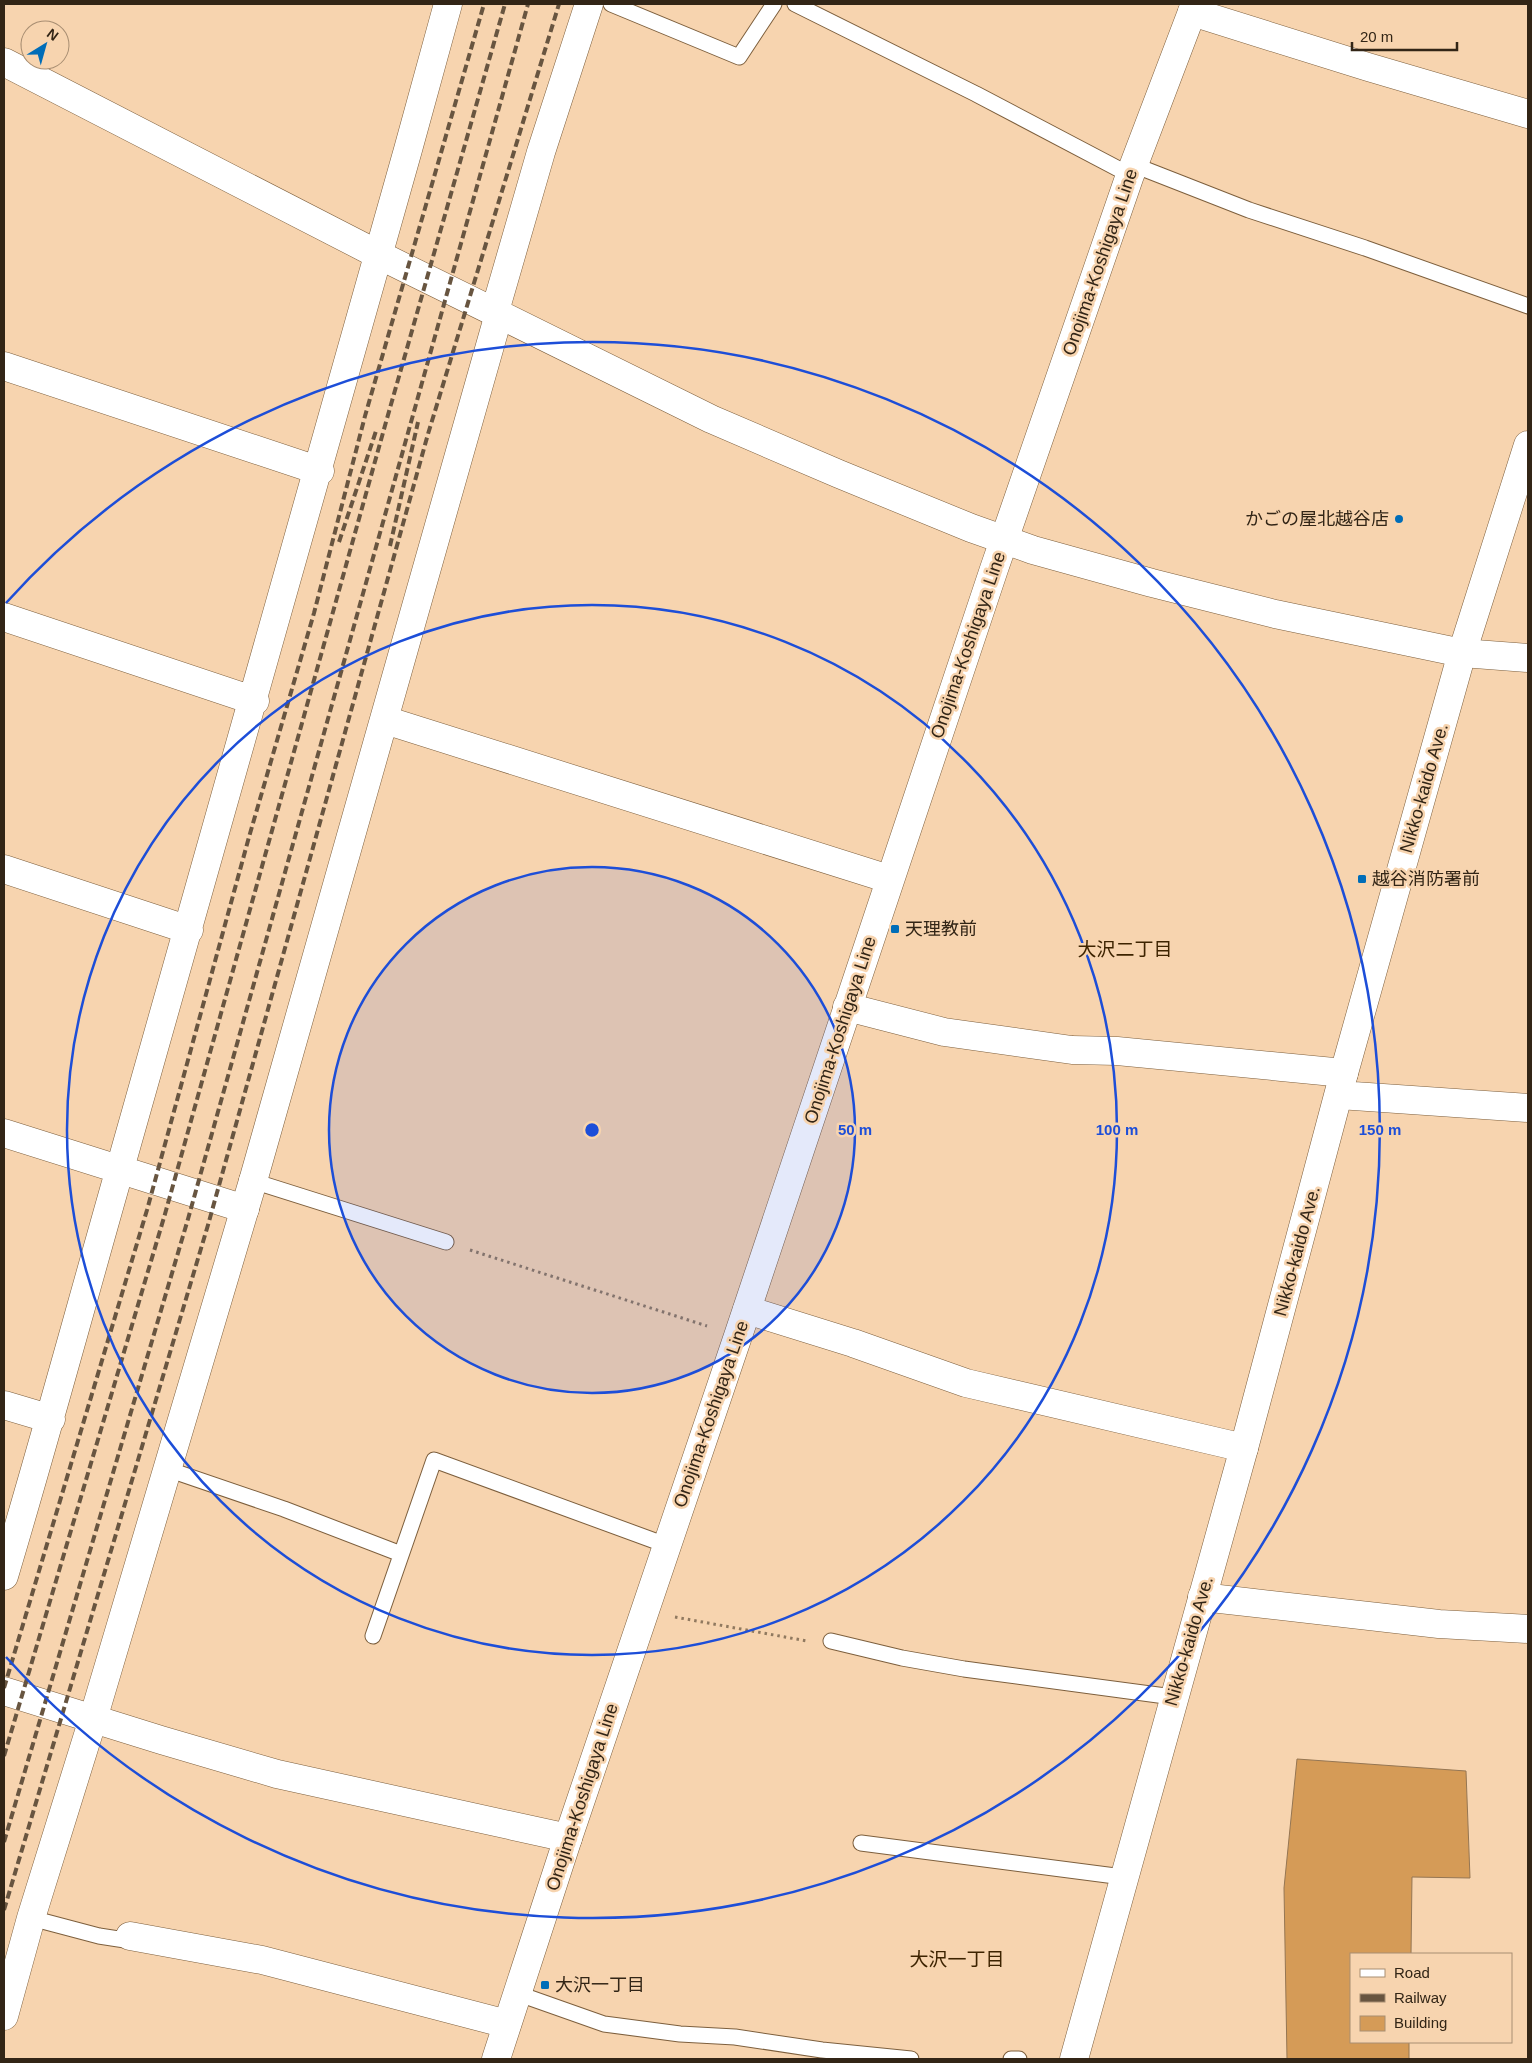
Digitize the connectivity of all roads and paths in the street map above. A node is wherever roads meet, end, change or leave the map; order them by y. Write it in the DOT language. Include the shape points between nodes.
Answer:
graph roads {
  1 [pos="448,4"];
  2 [pos="589,4"];
  3 [pos="611,4"];
  4 [pos="774,4"];
  5 [pos="795,4"];
  6 [pos="1193,8"];
  7 [pos="4,62"];
  8 [pos="1528,114"];
  9 [pos="1132,170"];
  10 [pos="379,255"];
  11 [pos="1528,306"];
  12 [pos="497,313"];
  13 [pos="4,366"];
  14 [pos="1528,444"];
  15 [pos="320,471"];
  16 [pos="1004,541"];
  17 [pos="4,617"];
  18 [pos="1462,653"];
  19 [pos="1528,658"];
  20 [pos="255,701"];
  21 [pos="385,720"];
  22 [pos="4,869"];
  23 [pos="889,879"];
  24 [pos="189,930"];
  25 [pos="847,1007"];
  26 [pos="1341,1084"];
  27 [pos="1528,1108"];
  28 [pos="4,1134"];
  29 [pos="120,1171"];
  30 [pos="253,1181"];
  31 [pos="245,1209"];
  32 [pos="446,1242"];
  33 [pos="747,1310"];
  34 [pos="738,1336"];
  35 [pos="4,1404"];
  36 [pos="51,1419"];
  37 [pos="1244,1448"];
  38 [pos="167,1469"];
  39 [pos="666,1546"];
  40 [pos="401,1554"];
  41 [pos="4,1576"];
  42 [pos="1202,1597"];
  43 [pos="643,1611"];
  44 [pos="1528,1629"];
  45 [pos="373,1636"];
  46 [pos="831,1641"];
  47 [pos="4,1691"];
  48 [pos="1173,1698"];
  49 [pos="94,1719"];
  50 [pos="568,1838"];
  51 [pos="861,1843"];
  52 [pos="1123,1877"];
  53 [pos="31,1918"];
  54 [pos="130,1936"];
  55 [pos="518,1994"];
  56 [pos="4,2016"];
  57 [pos="507,2024"];
  58 [pos="496,2059"];
  59 [pos="911,2059"];
  60 [pos="1011,2059"];
  61 [pos="1019,2059"];
  62 [pos="1074,2059"];
  1 -- 10 [label="street"];
  2 -- 12 [label="street" via="541,152"];
  3 -- 4 [label="lane" via="739,57"];
  5 -- 9 [label="lane"];
  6 -- 8 [label="street" via="1368,67"];
  6 -- 9 [label="street, Onojima-Koshigaya Line"];
  7 -- 10 [label="street"];
  9 -- 11 [label="lane"];
  9 -- 16 [label="street, Onojima-Koshigaya Line"];
  10 -- 12 [label="street"];
  10 -- 15 [label="street"];
  12 -- 16 [label="street" via="711,419"];
  12 -- 21 [label="street"];
  13 -- 15 [label="street"];
  14 -- 18 [label="street, Nikko-kaido Ave."];
  15 -- 20 [label="street"];
  16 -- 18 [label="street" via="1275,614"];
  16 -- 23 [label="street, Onojima-Koshigaya Line"];
  17 -- 20 [label="street"];
  18 -- 19 [label="street"];
  18 -- 26 [label="street, Nikko-kaido Ave."];
  20 -- 24 [label="street"];
  21 -- 23 [label="street"];
  21 -- 30 [label="street"];
  22 -- 24 [label="street"];
  23 -- 25 [label="street, Onojima-Koshigaya Line"];
  24 -- 29 [label="street"];
  25 -- 26 [label="street" via="944,1032 1072,1050 1117,1051"];
  25 -- 33 [label="street, Onojima-Koshigaya Line"];
  26 -- 27 [label="street"];
  26 -- 37 [label="street, Nikko-kaido Ave."];
  28 -- 29 [label="street"];
  29 -- 31 [label="street"];
  29 -- 36 [label="street"];
  30 -- 31 [label="street"];
  30 -- 32 [label="lane"];
  31 -- 38 [label="street"];
  32 -- 34 [label="path"];
  33 -- 34 [label="street, Onojima-Koshigaya Line"];
  33 -- 37 [label="street" via="966,1383"];
  34 -- 39 [label="street, Onojima-Koshigaya Line"];
  35 -- 36 [label="street"];
  36 -- 41 [label="street"];
  37 -- 42 [label="street, Nikko-kaido Ave."];
  38 -- 40 [label="lane"];
  38 -- 49 [label="street"];
  39 -- 40 [label="lane" via="434,1460"];
  39 -- 43 [label="street, Onojima-Koshigaya Line"];
  40 -- 45 [label="lane"];
  42 -- 44 [label="street" via="1439,1624"];
  42 -- 48 [label="street, Nikko-kaido Ave."];
  43 -- 46 [label="path" via="826,1644"];
  43 -- 50 [label="street, Onojima-Koshigaya Line"];
  46 -- 48 [label="lane" via="964,1669"];
  47 -- 49 [label="street"];
  48 -- 52 [label="street, Nikko-kaido Ave."];
  49 -- 50 [label="street" via="277,1774"];
  49 -- 53 [label="street"];
  50 -- 55 [label="street, Onojima-Koshigaya Line"];
  51 -- 52 [label="lane"];
  52 -- 62 [label="street, Nikko-kaido Ave."];
  53 -- 54 [label="lane" via="99,1936 124,1940"];
  53 -- 56 [label="street"];
  54 -- 57 [label="street" via="262,1960"];
  55 -- 57 [label="street, Onojima-Koshigaya Line"];
  55 -- 59 [label="lane" via="604,2024"];
  57 -- 58 [label="street, Onojima-Koshigaya Line"];
  60 -- 61 [label="lane"];
}
